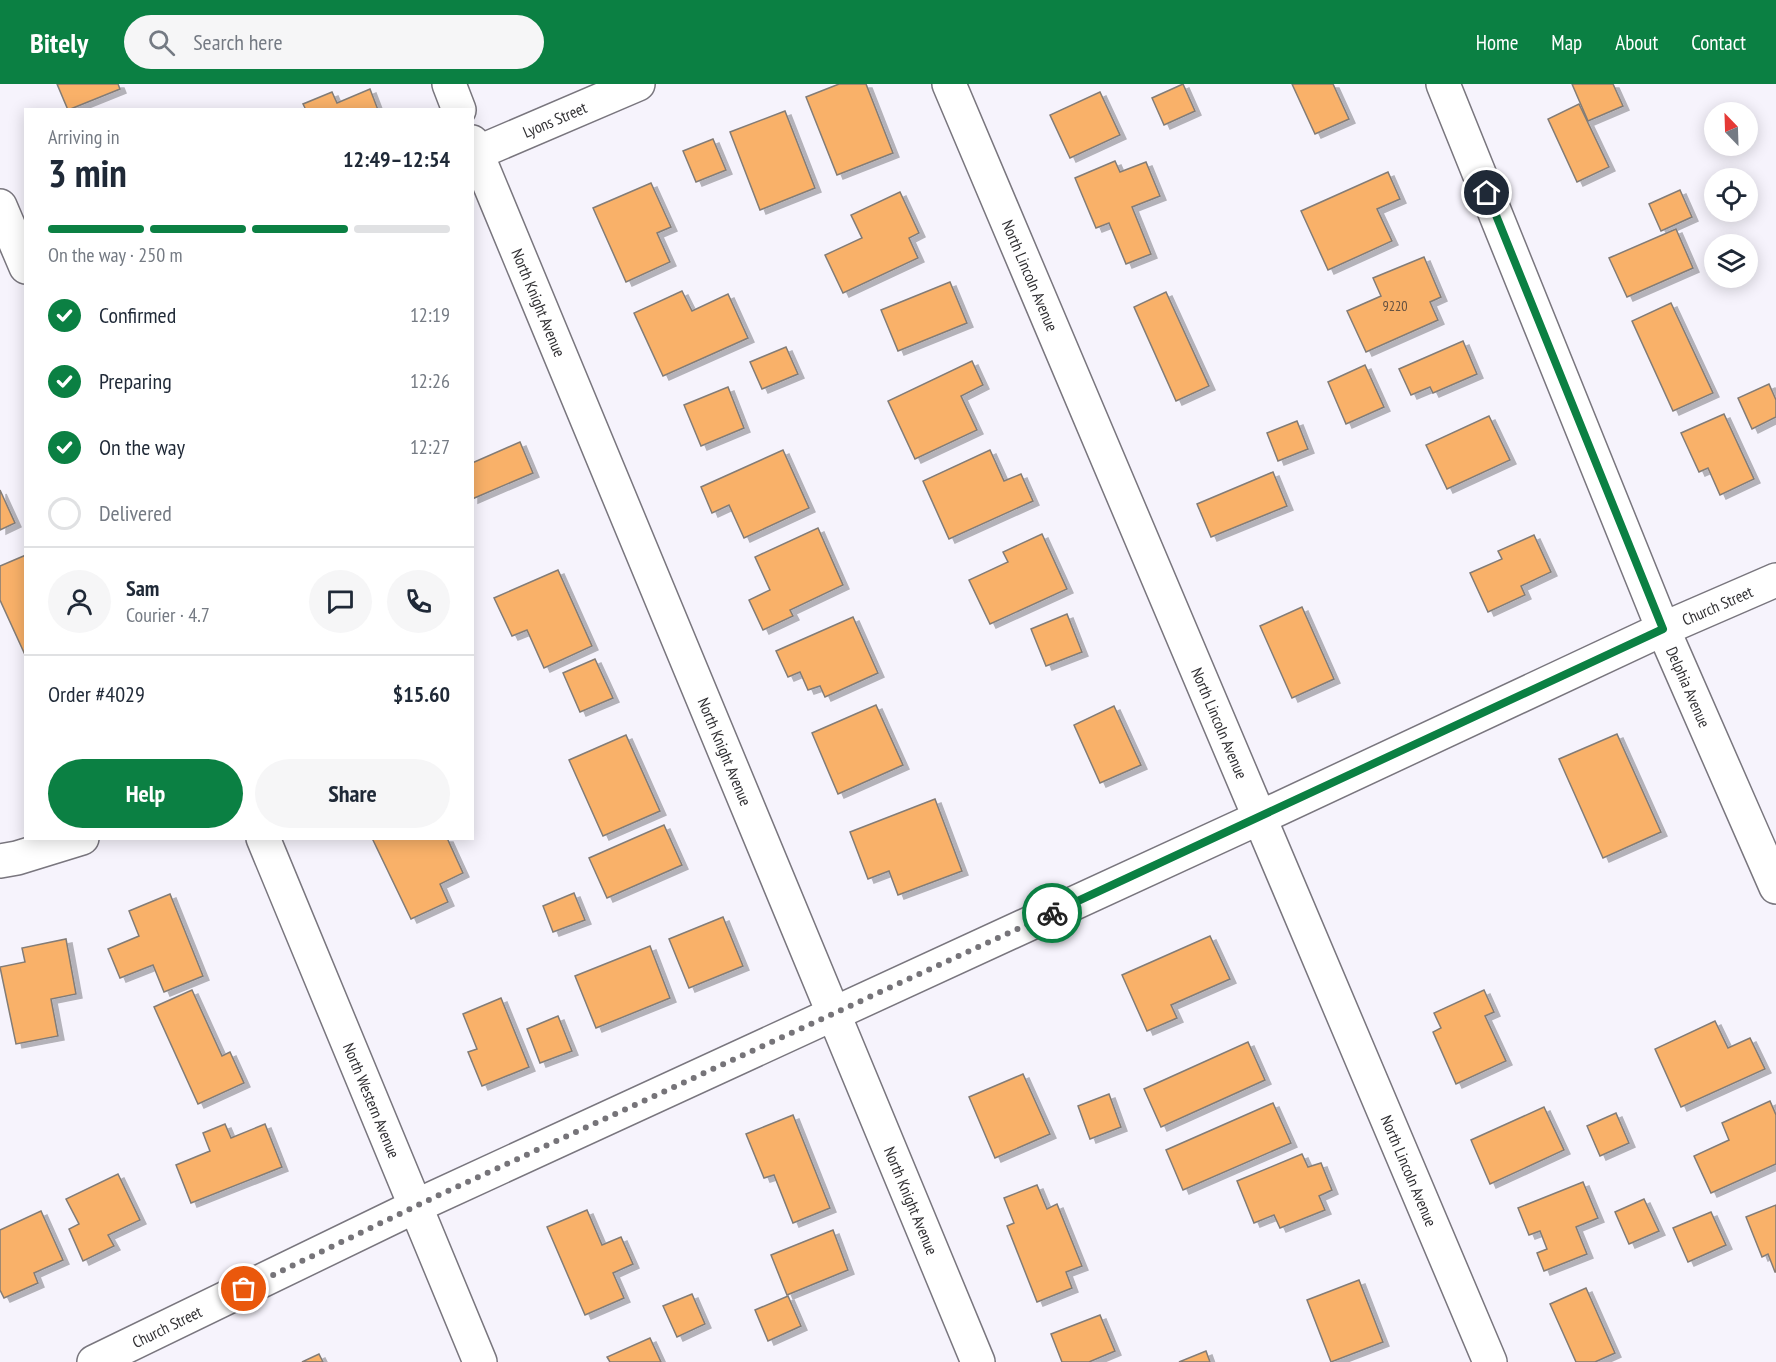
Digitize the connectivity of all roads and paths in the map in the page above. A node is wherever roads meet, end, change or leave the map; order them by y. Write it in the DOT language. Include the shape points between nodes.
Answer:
graph roads {
  1 [pos="449,84"];
  2 [pos="638,84"];
  3 [pos="949,84"];
  4 [pos="1443,84"];
  5 [pos="458,108"];
  6 [pos="474,150"];
  7 [pos="0,206"];
  8 [pos="24,262"];
  9 [pos="1776,580"];
  10 [pos="1663,629"];
  11 [pos="1258,818"];
  12 [pos="76,840"];
  13 [pos="264,840"];
  14 [pos="0,861"];
  15 [pos="1776,887"];
  16 [pos="834,1013"];
  17 [pos="416,1206"];
  18 [pos="94,1362"];
  19 [pos="480,1362"];
  20 [pos="978,1362"];
  21 [pos="1490,1362"];
  1 -- 5 [label="street"];
  2 -- 6 [label="street, Lyons Street"];
  3 -- 11 [label="street, North Lincoln Avenue"];
  4 -- 10 [label="street, Delphia Avenue"];
  6 -- 16 [label="street, North Knight Avenue"];
  7 -- 8 [label="street"];
  9 -- 10 [label="street, Church Street"];
  10 -- 11 [label="street, Church Street"];
  10 -- 15 [label="street, Delphia Avenue"];
  11 -- 16 [label="street, Church Street"];
  11 -- 21 [label="street, North Lincoln Avenue"];
  12 -- 14 [label="street"];
  13 -- 17 [label="street, North Western Avenue"];
  16 -- 17 [label="street, Church Street"];
  16 -- 20 [label="street, North Knight Avenue"];
  17 -- 18 [label="street, Church Street"];
  17 -- 19 [label="street, North Western Avenue"];
}
